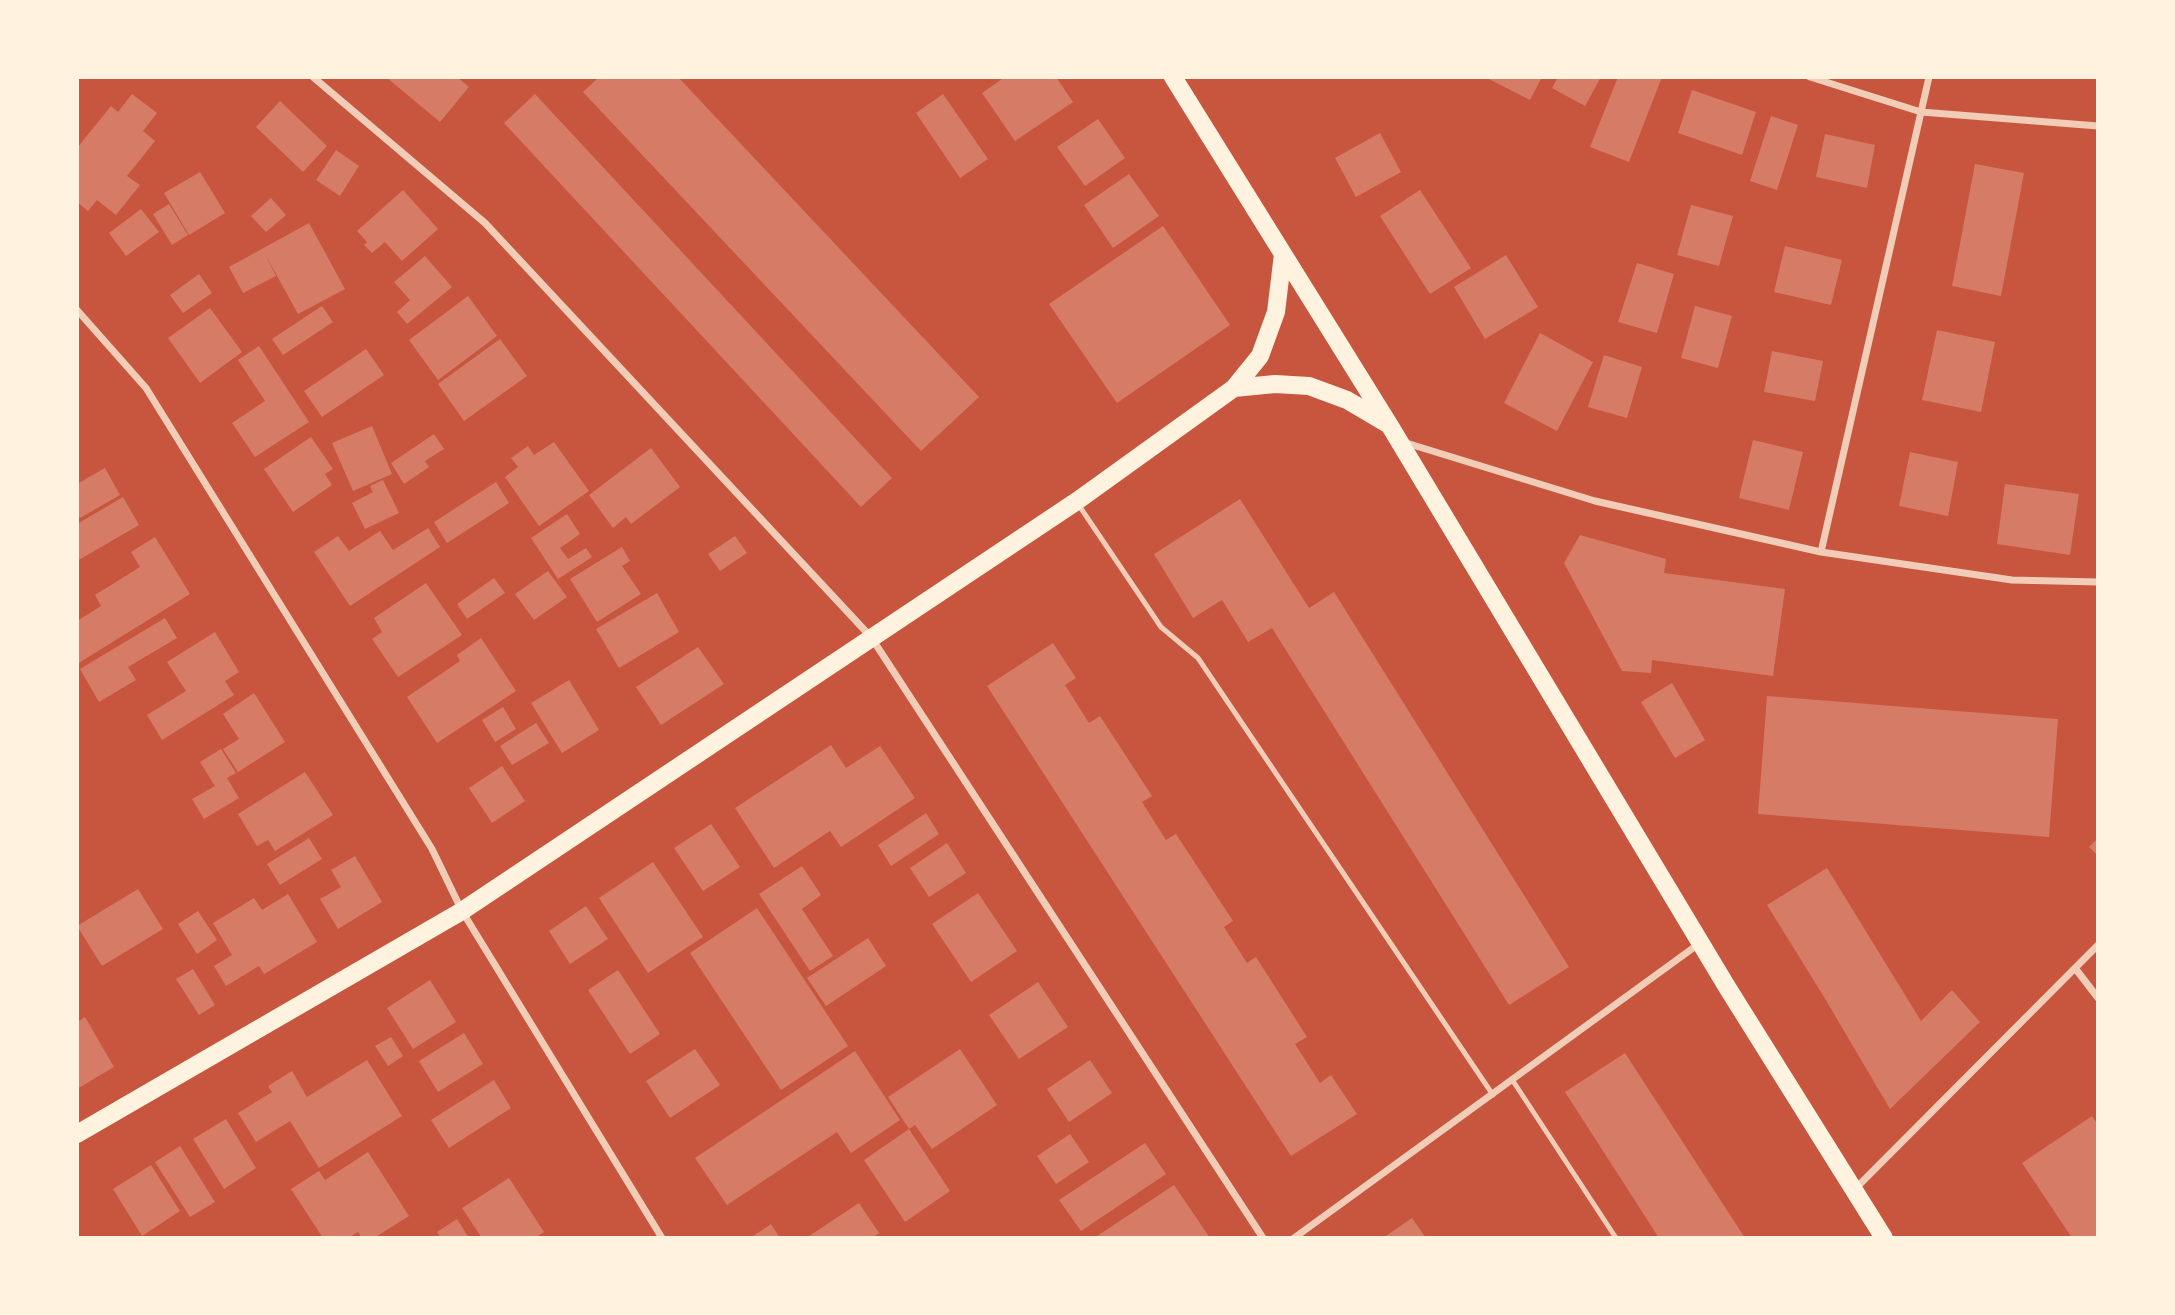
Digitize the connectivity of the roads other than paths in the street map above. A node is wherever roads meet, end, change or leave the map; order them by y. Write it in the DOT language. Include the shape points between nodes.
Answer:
graph roads {
  1 [pos="313,77"];
  2 [pos="1173,77"];
  3 [pos="1810,77"];
  4 [pos="1929,77"];
  5 [pos="1921,112"];
  6 [pos="2098,126"];
  7 [pos="1283,254"];
  8 [pos="77,310"];
  9 [pos="1234,388"];
  10 [pos="1395,433"];
  11 [pos="1077,501"];
  12 [pos="1821,552"];
  13 [pos="2098,582"];
  14 [pos="871,637"];
  15 [pos="462,911"];
  16 [pos="1700,943"];
  17 [pos="2098,945"];
  18 [pos="2076,968"];
  19 [pos="2098,998"];
  20 [pos="1513,1081"];
  21 [pos="1493,1095"];
  22 [pos="77,1134"];
  23 [pos="1854,1190"];
  24 [pos="662,1238"];
  25 [pos="1263,1238"];
  26 [pos="1294,1238"];
  27 [pos="1616,1238"];
  28 [pos="1884,1238"];
  1 -- 14 [label="street" via="485,223"];
  2 -- 7 [label="main road"];
  3 -- 5 [label="street"];
  4 -- 5 [label="street"];
  5 -- 6 [label="street"];
  5 -- 12 [label="street"];
  7 -- 9 [label="main road" via="1276,312 1260,356"];
  7 -- 10 [label="main road"];
  8 -- 15 [label="street" via="146,388 432,849"];
  9 -- 10 [label="main road" via="1309,386 1347,400"];
  9 -- 11 [label="main road"];
  10 -- 12 [label="street" via="1595,500"];
  10 -- 16 [label="main road"];
  11 -- 14 [label="main road"];
  11 -- 21 [label="lane" via="1161,627 1198,658"];
  12 -- 13 [label="street" via="2012,580"];
  14 -- 15 [label="main road"];
  14 -- 25 [label="street"];
  15 -- 22 [label="main road"];
  15 -- 24 [label="street"];
  16 -- 20 [label="street"];
  16 -- 23 [label="main road"];
  17 -- 18 [label="street"];
  18 -- 19 [label="street"];
  18 -- 23 [label="street"];
  20 -- 21 [label="street"];
  20 -- 27 [label="lane"];
  21 -- 26 [label="street"];
  23 -- 28 [label="main road"];
}
